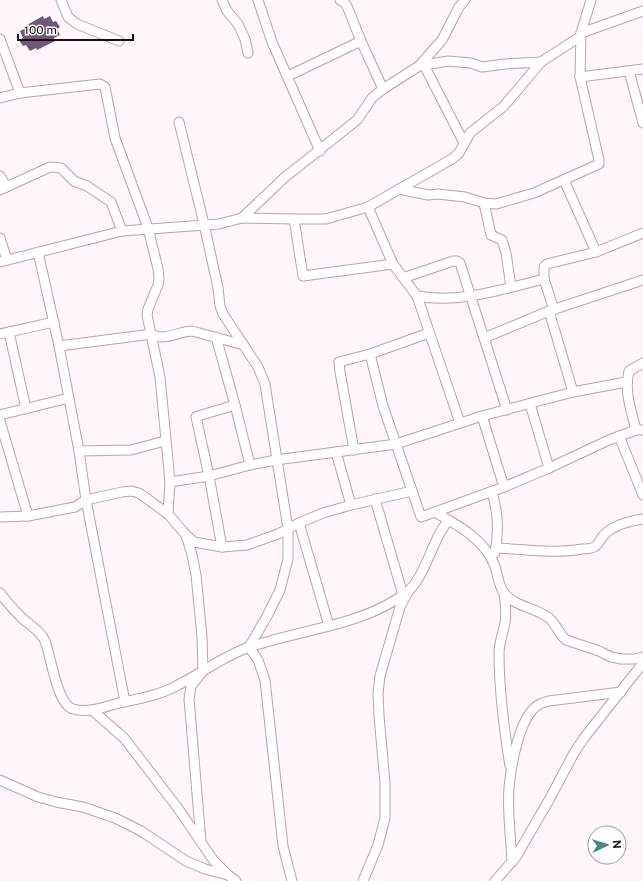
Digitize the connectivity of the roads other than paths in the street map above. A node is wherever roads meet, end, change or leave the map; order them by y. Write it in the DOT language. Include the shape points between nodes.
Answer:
graph roads {
  1 [pos="61,0"];
  2 [pos="222,0"];
  3 [pos="258,0"];
  4 [pos="340,0"];
  5 [pos="465,0"];
  6 [pos="591,0"];
  7 [pos="643,11"];
  8 [pos="581,35"];
  9 [pos="0,39"];
  10 [pos="119,41"];
  11 [pos="361,41"];
  12 [pos="248,53"];
  13 [pos="541,62"];
  14 [pos="422,65"];
  15 [pos="643,69"];
  16 [pos="629,71"];
  17 [pos="288,76"];
  18 [pos="580,77"];
  19 [pos="383,89"];
  20 [pos="20,93"];
  21 [pos="0,98"];
  22 [pos="179,122"];
  23 [pos="643,122"];
  24 [pos="464,143"];
  25 [pos="320,150"];
  26 [pos="0,176"];
  27 [pos="564,180"];
  28 [pos="3,188"];
  29 [pos="399,190"];
  30 [pos="484,203"];
  31 [pos="368,207"];
  32 [pos="242,218"];
  33 [pos="294,219"];
  34 [pos="204,224"];
  35 [pos="148,228"];
  36 [pos="122,231"];
  37 [pos="643,233"];
  38 [pos="0,238"];
  39 [pos="38,252"];
  40 [pos="596,252"];
  41 [pos="4,261"];
  42 [pos="393,264"];
  43 [pos="403,278"];
  44 [pos="544,278"];
  45 [pos="643,280"];
  46 [pos="511,287"];
  47 [pos="469,295"];
  48 [pos="416,296"];
  49 [pos="552,310"];
  50 [pos="54,322"];
  51 [pos="4,333"];
  52 [pos="152,334"];
  53 [pos="429,334"];
  54 [pos="216,337"];
  55 [pos="484,338"];
  56 [pos="244,345"];
  57 [pos="59,346"];
  58 [pos="370,354"];
  59 [pos="643,364"];
  60 [pos="626,382"];
  61 [pos="574,392"];
  62 [pos="69,398"];
  63 [pos="530,404"];
  64 [pos="235,405"];
  65 [pos="26,409"];
  66 [pos="507,410"];
  67 [pos="0,415"];
  68 [pos="482,416"];
  69 [pos="0,421"];
  70 [pos="460,423"];
  71 [pos="639,430"];
  72 [pos="618,436"];
  73 [pos="165,441"];
  74 [pos="396,444"];
  75 [pos="354,450"];
  76 [pos="79,451"];
  77 [pos="336,452"];
  78 [pos="276,460"];
  79 [pos="250,465"];
  80 [pos="549,468"];
  81 [pos="209,476"];
  82 [pos="170,482"];
  83 [pos="504,487"];
  84 [pos="412,491"];
  85 [pos="492,491"];
  86 [pos="643,495"];
  87 [pos="375,499"];
  88 [pos="86,500"];
  89 [pos="351,505"];
  90 [pos="434,512"];
  91 [pos="168,514"];
  92 [pos="28,516"];
  93 [pos="0,517"];
  94 [pos="643,519"];
  95 [pos="448,520"];
  96 [pos="299,523"];
  97 [pos="288,529"];
  98 [pos="186,535"];
  99 [pos="222,547"];
  100 [pos="496,548"];
  101 [pos="494,563"];
  102 [pos="0,593"];
  103 [pos="406,593"];
  104 [pos="504,593"];
  105 [pos="329,626"];
  106 [pos="249,647"];
  107 [pos="643,657"];
  108 [pos="643,663"];
  109 [pos="203,671"];
  110 [pos="620,692"];
  111 [pos="125,702"];
  112 [pos="92,710"];
  113 [pos="511,770"];
  114 [pos="0,780"];
  115 [pos="201,841"];
  116 [pos="512,862"];
  117 [pos="228,875"];
  118 [pos="236,881"];
  119 [pos="292,881"];
  120 [pos="363,881"];
  121 [pos="495,881"];
  1 -- 10 [label="street" via="68,17 77,24"];
  2 -- 12 [label="street" via="238,24"];
  3 -- 17 [label="street" via="272,42"];
  4 -- 11 [label="street" via="347,6"];
  5 -- 14 [label="street" via="442,40"];
  6 -- 8 [label="street"];
  7 -- 8 [label="street"];
  8 -- 13 [label="street"];
  8 -- 18 [label="street"];
  9 -- 20 [label="street"];
  11 -- 17 [label="street"];
  11 -- 19 [label="street"];
  13 -- 14 [label="street" via="482,67 471,63 448,61"];
  13 -- 24 [label="street" via="504,106 470,133"];
  14 -- 19 [label="street"];
  14 -- 24 [label="street"];
  15 -- 16 [label="street"];
  16 -- 18 [label="street"];
  16 -- 23 [label="street"];
  17 -- 25 [label="street"];
  18 -- 27 [label="street" via="599,164"];
  19 -- 25 [label="street" via="372,98 357,120"];
  20 -- 21 [label="street"];
  20 -- 35 [label="street" via="104,85 115,138"];
  22 -- 34 [label="street"];
  24 -- 29 [label="street" via="452,159"];
  25 -- 32 [label="street" via="284,178"];
  26 -- 28 [label="street"];
  27 -- 30 [label="street" via="506,202"];
  27 -- 40 [label="street"];
  28 -- 36 [label="street" via="50,167 61,168 74,181 87,186 111,202"];
  29 -- 30 [label="street" via="465,197"];
  29 -- 31 [label="street"];
  30 -- 46 [label="street" via="491,235 502,240 505,248"];
  31 -- 33 [label="street" via="326,219"];
  31 -- 42 [label="street"];
  32 -- 33 [label="street"];
  32 -- 34 [label="street" via="219,224"];
  33 -- 42 [label="street" via="303,276"];
  34 -- 35 [label="street"];
  34 -- 56 [label="street" via="220,306"];
  35 -- 36 [label="street"];
  35 -- 52 [label="street" via="159,279 148,315"];
  36 -- 39 [label="street"];
  37 -- 40 [label="street"];
  38 -- 41 [label="street"];
  39 -- 41 [label="street"];
  39 -- 50 [label="street"];
  40 -- 44 [label="street" via="547,264 544,267"];
  42 -- 43 [label="street"];
  43 -- 47 [label="street" via="457,261 462,268"];
  43 -- 48 [label="street"];
  44 -- 46 [label="street"];
  44 -- 49 [label="street"];
  45 -- 49 [label="street"];
  46 -- 47 [label="street"];
  47 -- 48 [label="street" via="433,299"];
  47 -- 55 [label="street"];
  48 -- 53 [label="street"];
  49 -- 55 [label="street"];
  49 -- 61 [label="street"];
  50 -- 51 [label="street"];
  50 -- 57 [label="street"];
  51 -- 65 [label="street"];
  52 -- 54 [label="street" via="161,338 192,331"];
  52 -- 57 [label="street"];
  52 -- 73 [label="street" via="160,377"];
  53 -- 58 [label="street"];
  53 -- 70 [label="street"];
  54 -- 56 [label="street"];
  54 -- 64 [label="street"];
  55 -- 66 [label="street"];
  56 -- 78 [label="street" via="262,375"];
  57 -- 62 [label="street"];
  58 -- 74 [label="street" via="378,390"];
  58 -- 75 [label="street" via="338,363"];
  59 -- 60 [label="street" via="629,371"];
  60 -- 61 [label="street"];
  60 -- 71 [label="street"];
  61 -- 63 [label="street"];
  62 -- 65 [label="street"];
  62 -- 76 [label="street"];
  63 -- 66 [label="street"];
  63 -- 80 [label="street"];
  64 -- 79 [label="street"];
  64 -- 81 [label="street" via="196,417"];
  65 -- 67 [label="street"];
  66 -- 68 [label="street"];
  68 -- 70 [label="street"];
  68 -- 83 [label="street"];
  69 -- 92 [label="street"];
  70 -- 74 [label="street"];
  71 -- 72 [label="street"];
  72 -- 80 [label="street"];
  72 -- 86 [label="street"];
  73 -- 76 [label="street" via="131,450"];
  73 -- 82 [label="street"];
  74 -- 75 [label="street"];
  74 -- 84 [label="street"];
  75 -- 77 [label="street"];
  76 -- 88 [label="street"];
  77 -- 78 [label="street"];
  77 -- 89 [label="street"];
  78 -- 79 [label="street"];
  78 -- 97 [label="street"];
  79 -- 81 [label="street"];
  80 -- 83 [label="street"];
  81 -- 82 [label="street"];
  81 -- 99 [label="street"];
  82 -- 91 [label="street"];
  83 -- 85 [label="street"];
  84 -- 87 [label="street"];
  84 -- 90 [label="street" via="421,517"];
  85 -- 90 [label="street"];
  85 -- 100 [label="street" via="499,530"];
  87 -- 89 [label="street"];
  87 -- 103 [label="street"];
  88 -- 91 [label="street" via="131,491 139,493"];
  88 -- 92 [label="street" via="75,507"];
  88 -- 111 [label="street"];
  89 -- 96 [label="street"];
  90 -- 95 [label="street"];
  91 -- 98 [label="street"];
  92 -- 93 [label="street"];
  94 -- 100 [label="street" via="611,529 601,537 595,547 590,548 569,551"];
  95 -- 101 [label="street" via="474,537"];
  95 -- 103 [label="street" via="417,580"];
  96 -- 97 [label="street"];
  96 -- 105 [label="street"];
  97 -- 99 [label="street" via="247,545"];
  97 -- 106 [label="street" via="288,559 280,590"];
  98 -- 99 [label="street" via="194,542"];
  98 -- 109 [label="street" via="198,593"];
  100 -- 101 [label="street"];
  101 -- 104 [label="street"];
  102 -- 112 [label="street" via="45,639 58,688 67,706 73,709"];
  103 -- 105 [label="street" via="370,613"];
  103 -- 120 [label="street" via="380,676 384,818 378,846"];
  104 -- 107 [label="street" via="551,619 566,640 611,657"];
  104 -- 113 [label="street" via="506,622 499,662 503,727"];
  105 -- 106 [label="street"];
  106 -- 109 [label="street"];
  106 -- 119 [label="street" via="258,660 265,680 283,846"];
  108 -- 110 [label="street"];
  109 -- 111 [label="street" via="165,692"];
  109 -- 115 [label="street" via="191,686 189,699"];
  110 -- 113 [label="street" via="540,704 532,710 522,727"];
  110 -- 116 [label="street" via="574,753 550,800"];
  111 -- 112 [label="street"];
  112 -- 115 [label="street" via="124,738"];
  113 -- 116 [label="street" via="509,789"];
  114 -- 117 [label="street" via="38,797 83,807 115,818 142,831 186,860 205,869"];
  115 -- 117 [label="street"];
  116 -- 121 [label="street"];
  117 -- 118 [label="street"];
}
